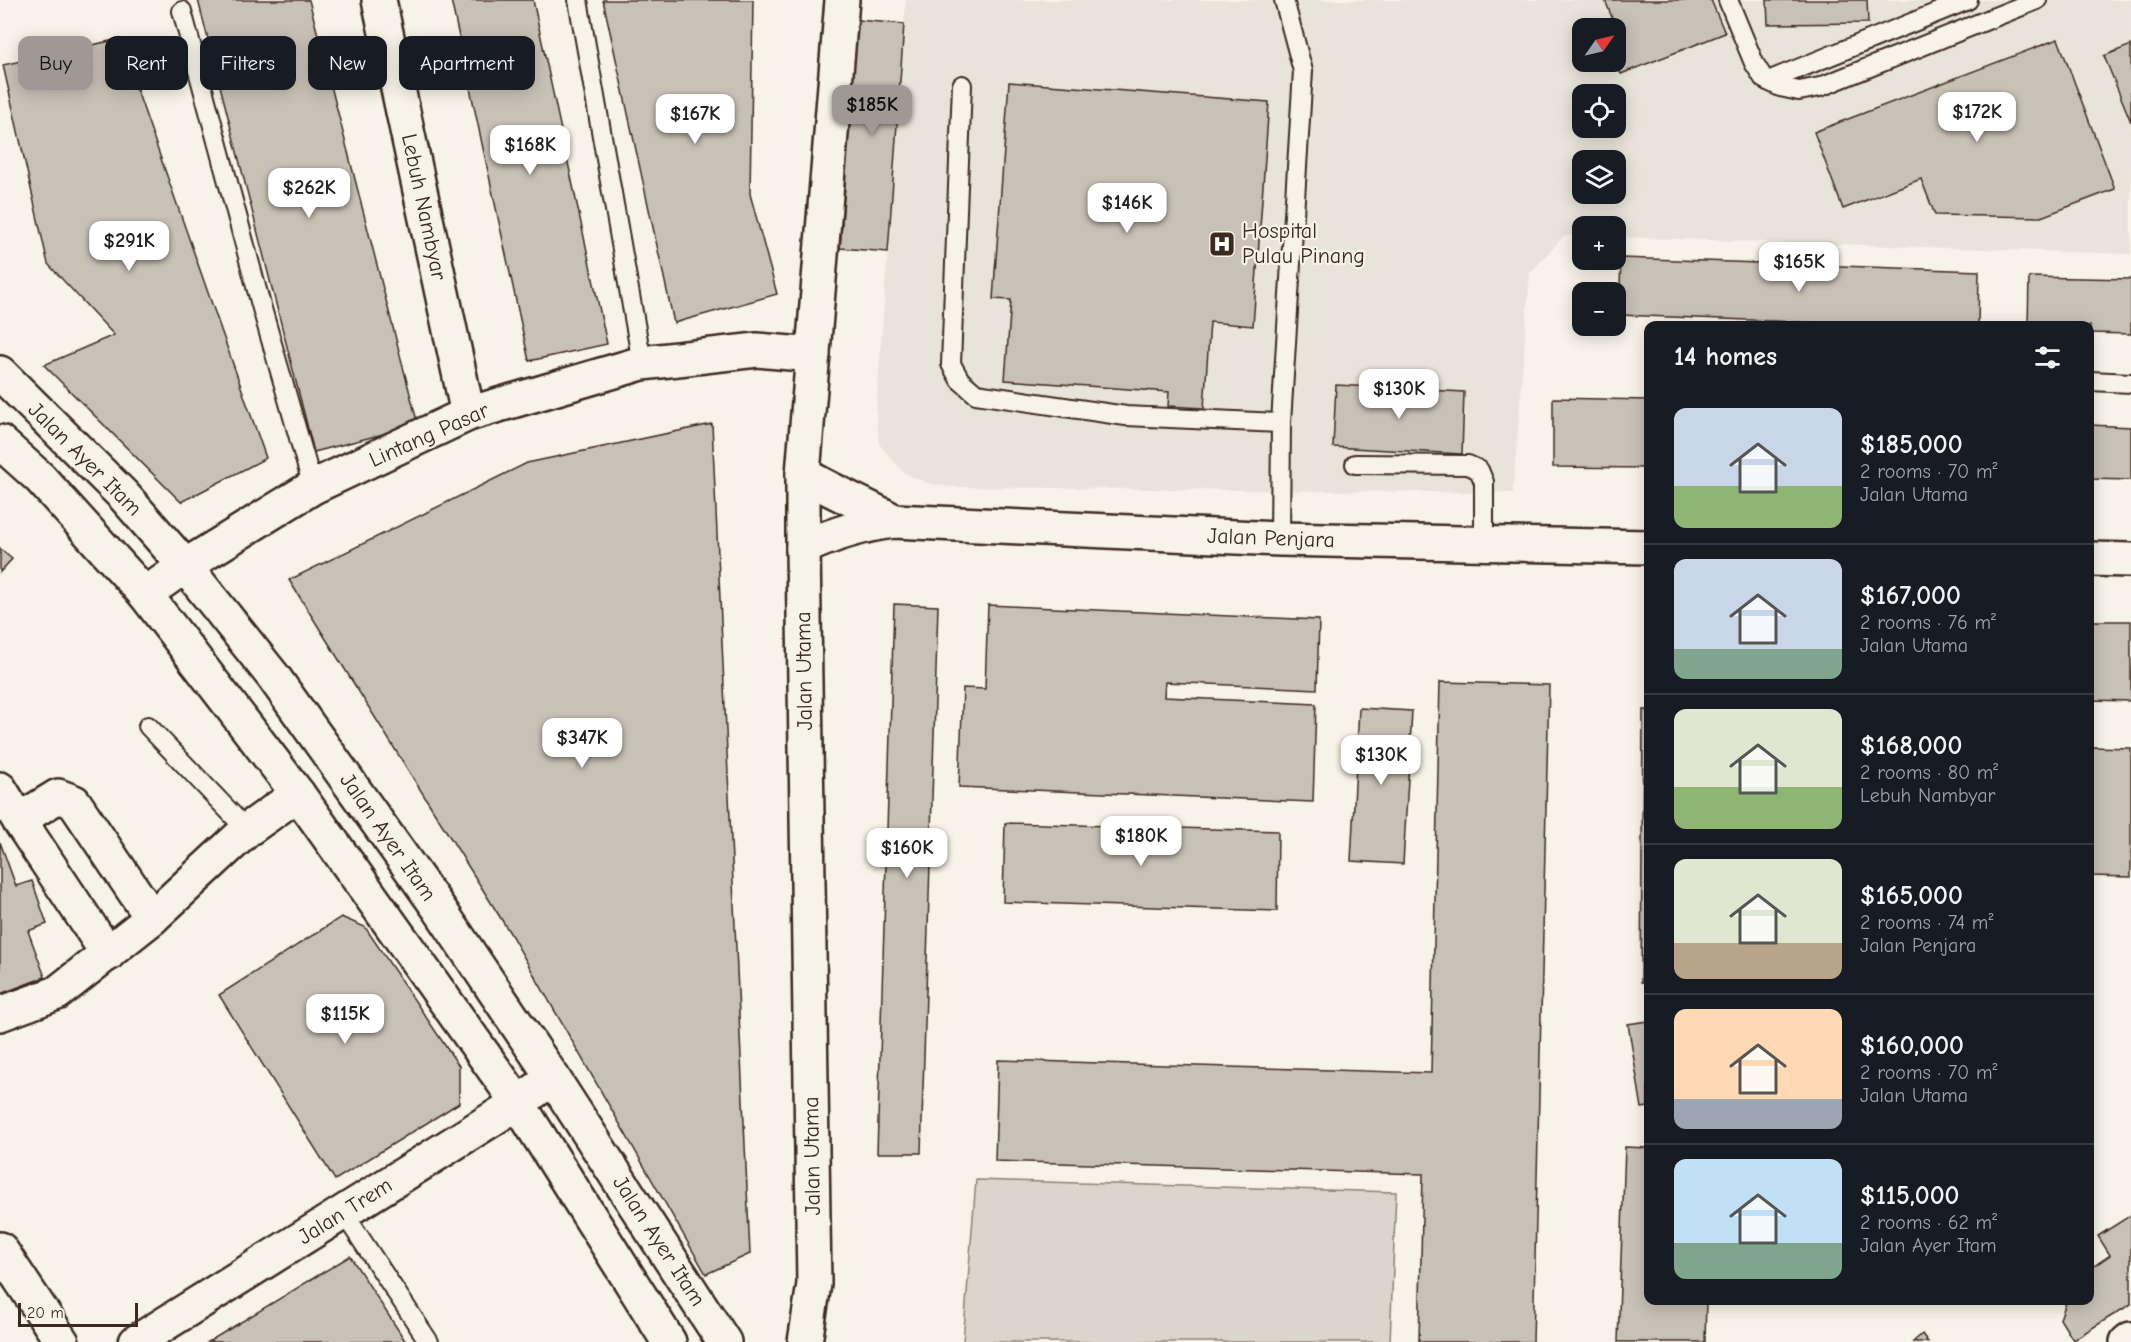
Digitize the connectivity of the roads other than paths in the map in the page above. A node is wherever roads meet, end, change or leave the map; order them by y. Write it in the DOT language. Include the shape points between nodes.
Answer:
graph roads {
  1 [pos="379,0"];
  2 [pos="578,0"];
  3 [pos="843,0"];
  4 [pos="1284,0"];
  5 [pos="1728,0"];
  6 [pos="1968,0"];
  7 [pos="2037,0"];
  8 [pos="182,11"];
  9 [pos="1768,81"];
  10 [pos="962,85"];
  11 [pos="813,355"];
  12 [pos="642,363"];
  13 [pos="0,374"];
  14 [pos="2094,381"];
  15 [pos="2131,383"];
  16 [pos="468,414"];
  17 [pos="1281,423"];
  18 [pos="0,442"];
  19 [pos="1355,464"];
  20 [pos="803,474"];
  21 [pos="313,487"];
  22 [pos="894,521"];
  23 [pos="1280,539"];
  24 [pos="1484,544"];
  25 [pos="1644,547"];
  26 [pos="802,548"];
  27 [pos="2094,559"];
  28 [pos="2131,560"];
  29 [pos="185,566"];
  30 [pos="145,594"];
  31 [pos="148,726"];
  32 [pos="0,789"];
  33 [pos="298,794"];
  34 [pos="19,820"];
  35 [pos="247,830"];
  36 [pos="152,918"];
  37 [pos="108,954"];
  38 [pos="0,1014"];
  39 [pos="553,1078"];
  40 [pos="518,1103"];
  41 [pos="343,1212"];
  42 [pos="0,1249"];
  43 [pos="2131,1340"];
  44 [pos="62,1342"];
  45 [pos="136,1342"];
  46 [pos="429,1342"];
  47 [pos="669,1342"];
  48 [pos="724,1342"];
  49 [pos="805,1342"];
  50 [pos="2127,1342"];
  1 -- 16 [label="street, Lebuh Nambyar"];
  2 -- 12 [label="lane"];
  3 -- 11 [label="street, Jalan Utama"];
  4 -- 17 [label="lane" via="1303,71"];
  5 -- 9 [label="lane" via="1754,63"];
  6 -- 9 [label="lane"];
  7 -- 9 [label="lane" via="1820,87 1799,91"];
  8 -- 21 [label="lane"];
  10 -- 17 [label="lane" via="951,364 960,380 976,394 1126,416"];
  11 -- 12 [label="street, Lintang Pasar" via="757,350"];
  11 -- 20 [label="street, Jalan Utama"];
  12 -- 16 [label="street, Lintang Pasar"];
  13 -- 29 [label="street, Jalan Ayer Itam" via="124,496"];
  14 -- 15 [label="lane"];
  16 -- 21 [label="street, Lintang Pasar"];
  17 -- 23 [label="lane"];
  18 -- 30 [label="street, Jalan Ayer Itam" via="40,478"];
  19 -- 24 [label="lane" via="1468,465 1479,470 1484,482"];
  20 -- 22 [label="street, Jalan Penjara"];
  20 -- 26 [label="street, Jalan Utama"];
  21 -- 29 [label="street, Lintang Pasar"];
  22 -- 23 [label="street, Jalan Penjara"];
  22 -- 26 [label="street, Jalan Penjara" via="835,533"];
  23 -- 24 [label="street, Jalan Penjara"];
  24 -- 25 [label="street, Jalan Penjara"];
  26 -- 49 [label="street, Jalan Utama" via="814,1284"];
  27 -- 28 [label="street"];
  29 -- 30 [label="street, Lintang Pasar"];
  29 -- 39 [label="street, Jalan Ayer Itam" via="273,676 440,910"];
  30 -- 33 [label="street, Jalan Ayer Itam"];
  31 -- 35 [label="lane"];
  32 -- 34 [label="street"];
  33 -- 35 [label="street"];
  33 -- 40 [label="street, Jalan Ayer Itam"];
  34 -- 36 [label="street" via="58,796 74,802"];
  34 -- 37 [label="street"];
  35 -- 36 [label="street"];
  36 -- 37 [label="street"];
  37 -- 38 [label="street" via="57,993"];
  39 -- 40 [label="street, Jalan Trem"];
  39 -- 48 [label="street, Jalan Ayer Itam"];
  40 -- 41 [label="street, Jalan Trem"];
  40 -- 47 [label="street, Jalan Ayer Itam"];
  41 -- 45 [label="street, Jalan Trem"];
  41 -- 46 [label="lane"];
  42 -- 44 [label="street"];
  43 -- 50 [label="street"];
}
